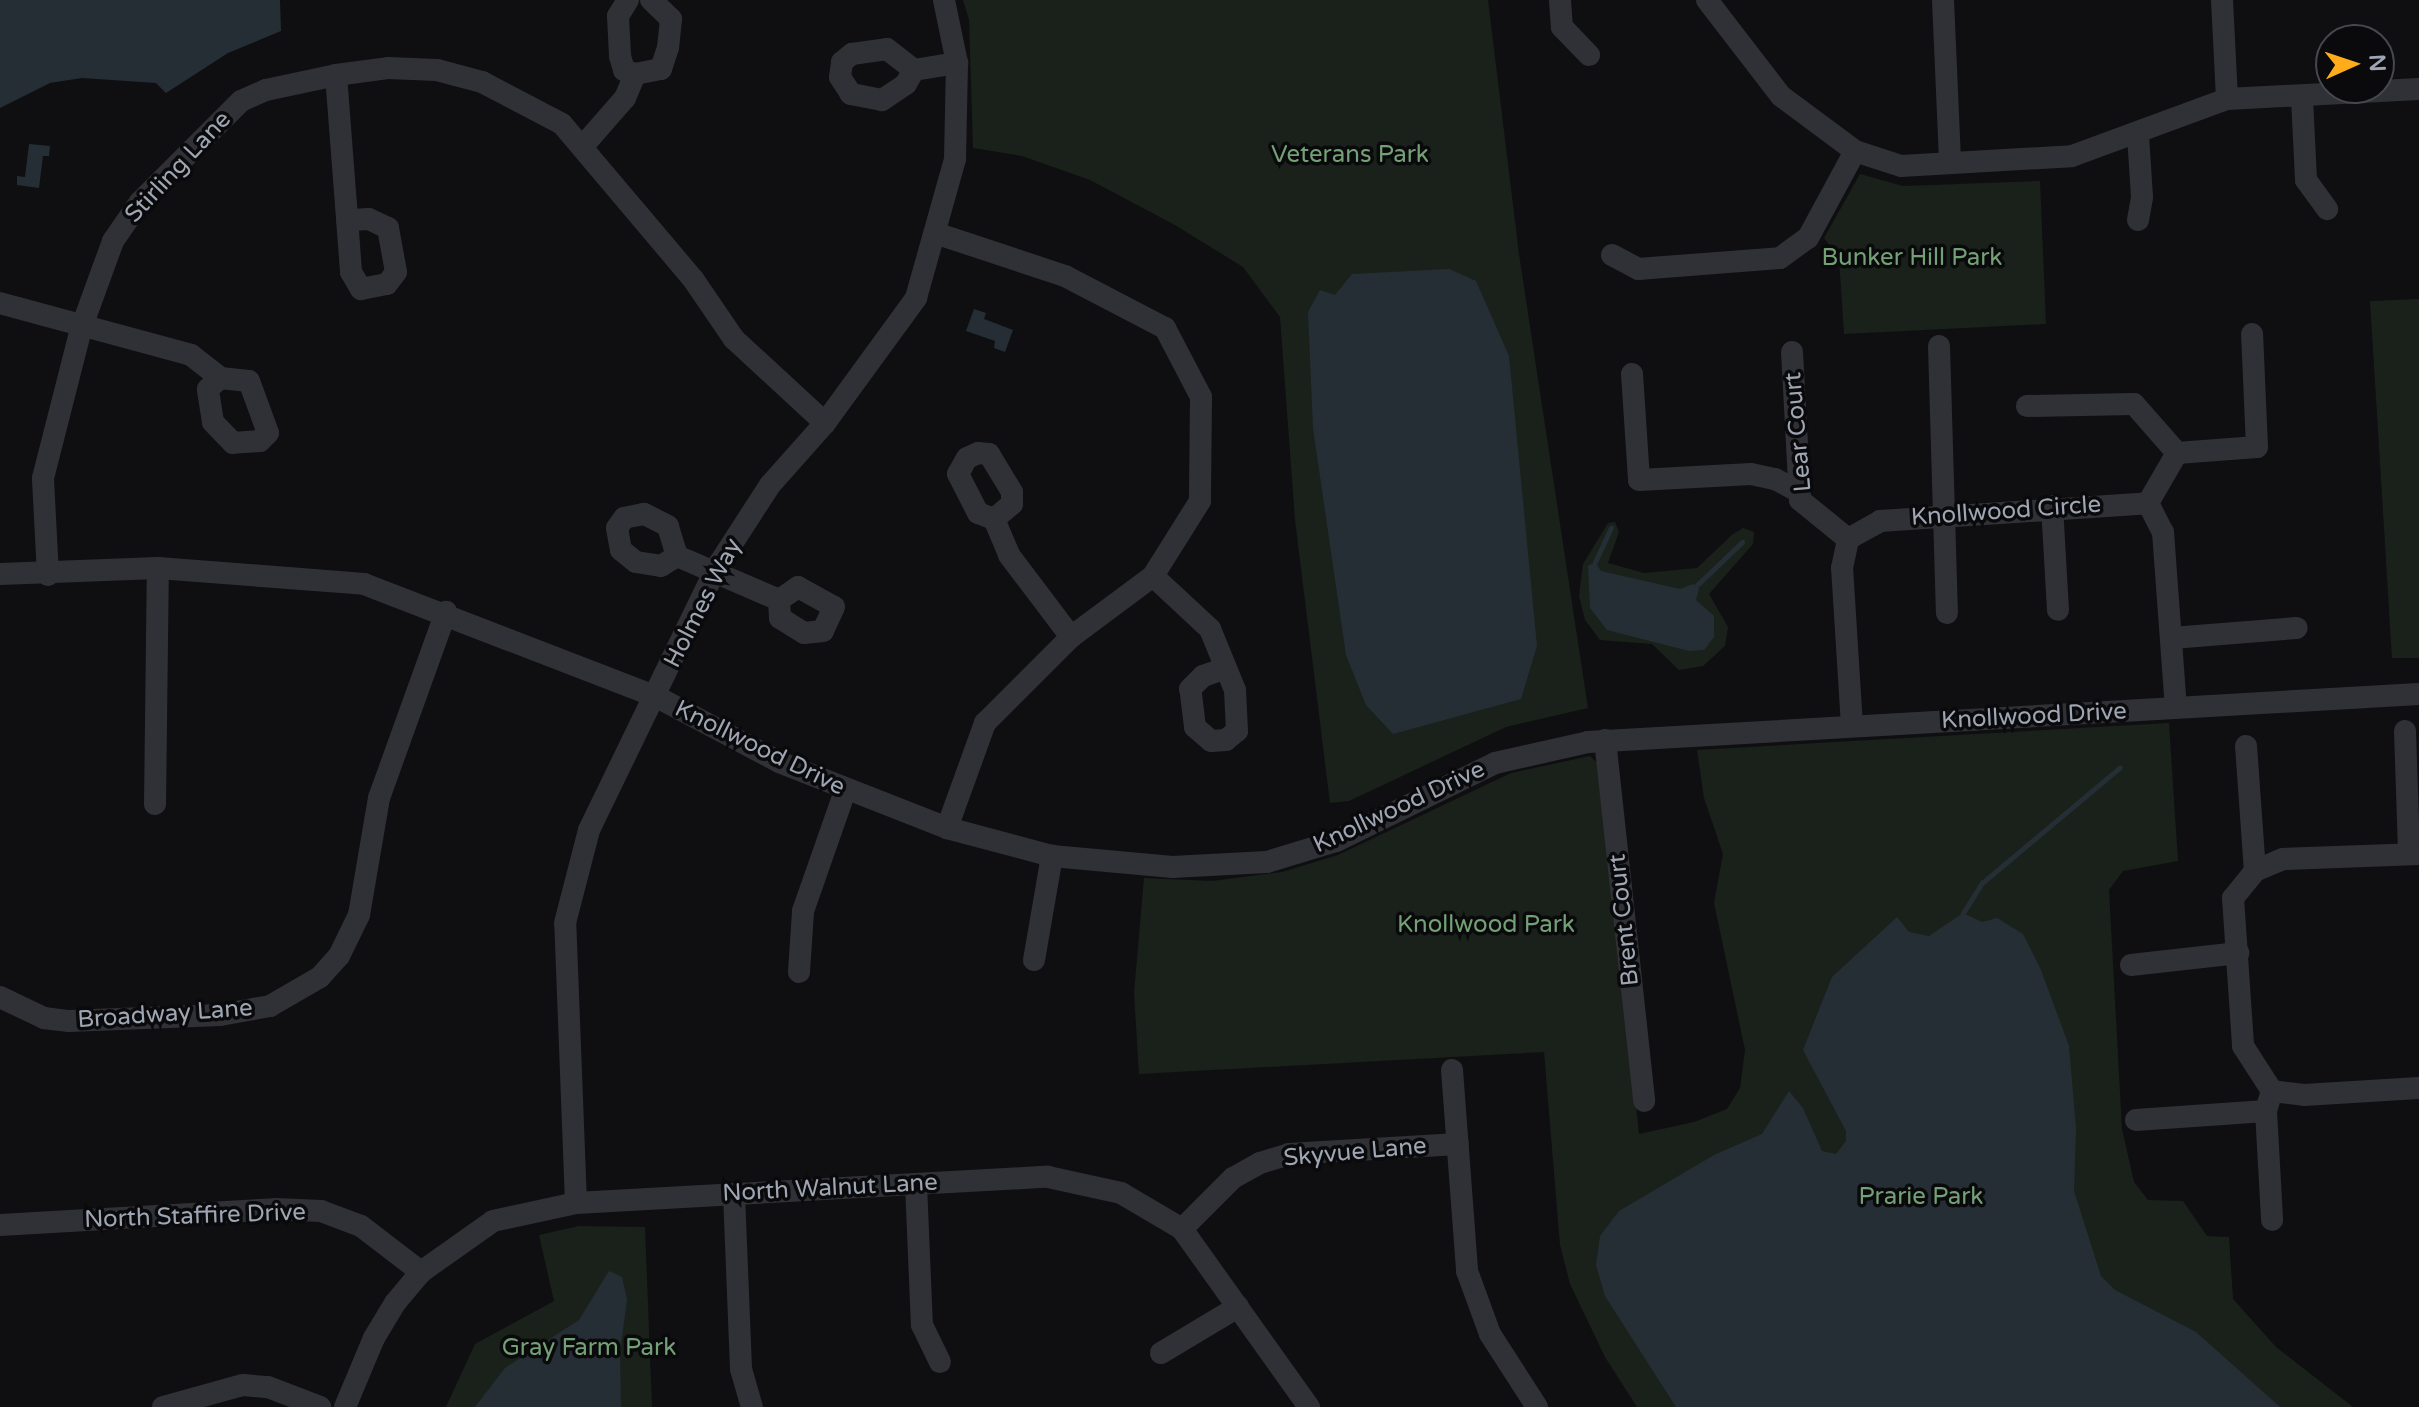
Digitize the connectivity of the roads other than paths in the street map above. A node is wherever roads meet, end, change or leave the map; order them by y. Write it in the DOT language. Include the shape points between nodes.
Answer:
graph roads {
  1 [pos="628,0"];
  2 [pos="651,0"];
  3 [pos="944,0"];
  4 [pos="1560,0"];
  5 [pos="1707,0"];
  6 [pos="1943,0"];
  7 [pos="2222,0"];
  8 [pos="1589,55"];
  9 [pos="957,63"];
  10 [pos="914,70"];
  11 [pos="635,74"];
  12 [pos="336,75"];
  13 [pos="2419,89"];
  14 [pos="2302,98"];
  15 [pos="2227,99"];
  16 [pos="2125,133"];
  17 [pos="583,146"];
  18 [pos="1855,151"];
  19 [pos="1950,163"];
  20 [pos="2327,209"];
  21 [pos="347,220"];
  22 [pos="2138,220"];
  23 [pos="938,234"];
  24 [pos="1612,255"];
  25 [pos="0,303"];
  26 [pos="81,329"];
  27 [pos="2252,334"];
  28 [pos="1939,346"];
  29 [pos="1792,352"];
  30 [pos="1632,374"];
  31 [pos="220,378"];
  32 [pos="2027,406"];
  33 [pos="825,423"];
  34 [pos="2177,453"];
  35 [pos="1799,492"];
  36 [pos="2148,503"];
  37 [pos="2052,506"];
  38 [pos="1942,515"];
  39 [pos="994,519"];
  40 [pos="1848,539"];
  41 [pos="677,556"];
  42 [pos="158,568"];
  43 [pos="715,570"];
  44 [pos="0,574"];
  45 [pos="48,575"];
  46 [pos="1153,576"];
  47 [pos="779,600"];
  48 [pos="2058,610"];
  49 [pos="446,612"];
  50 [pos="1947,613"];
  51 [pos="2297,628"];
  52 [pos="1071,637"];
  53 [pos="2172,638"];
  54 [pos="1226,668"];
  55 [pos="2419,694"];
  56 [pos="657,697"];
  57 [pos="2176,708"];
  58 [pos="1852,726"];
  59 [pos="2405,731"];
  60 [pos="1605,740"];
  61 [pos="2246,746"];
  62 [pos="845,791"];
  63 [pos="155,804"];
  64 [pos="947,828"];
  65 [pos="2414,854"];
  66 [pos="1052,856"];
  67 [pos="2255,871"];
  68 [pos="2238,953"];
  69 [pos="1034,960"];
  70 [pos="2131,965"];
  71 [pos="799,972"];
  72 [pos="0,997"];
  73 [pos="1452,1070"];
  74 [pos="2419,1088"];
  75 [pos="1644,1101"];
  76 [pos="2269,1101"];
  77 [pos="2136,1120"];
  78 [pos="1458,1144"];
  79 [pos="916,1184"];
  80 [pos="734,1194"];
  81 [pos="576,1203"];
  82 [pos="2272,1220"];
  83 [pos="0,1225"];
  84 [pos="1182,1229"];
  85 [pos="421,1272"];
  86 [pos="1238,1307"];
  87 [pos="1161,1353"];
  88 [pos="940,1362"];
  89 [pos="163,1407"];
  90 [pos="320,1407"];
  91 [pos="345,1407"];
  92 [pos="752,1407"];
  93 [pos="1309,1407"];
  94 [pos="1537,1407"];
  1 -- 11 [label="street" via="618,16 620,56 624,70"];
  2 -- 11 [label="street" via="671,19 668,48 661,69"];
  3 -- 9 [label="street, Holmes Way"];
  4 -- 8 [label="street" via="1562,27"];
  5 -- 18 [label="street" via="1781,96"];
  6 -- 19 [label="street"];
  7 -- 15 [label="street"];
  9 -- 10 [label="street"];
  9 -- 23 [label="street, Holmes Way" via="955,159"];
  11 -- 17 [label="street" via="625,98"];
  12 -- 17 [label="street, Stirling Lane" via="388,68 437,70 482,82 562,124"];
  12 -- 21 [label="street"];
  12 -- 26 [label="street, Stirling Lane" via="253,96 205,134 128,217 113,241"];
  13 -- 14 [label="street"];
  14 -- 15 [label="street"];
  14 -- 20 [label="street" via="2306,180"];
  15 -- 16 [label="street"];
  16 -- 19 [label="street" via="2072,156"];
  16 -- 22 [label="street" via="2142,197"];
  17 -- 33 [label="street, Stirling Lane" via="693,279 734,339"];
  18 -- 19 [label="street" via="1901,166"];
  18 -- 24 [label="street" via="1808,238 1780,258 1638,269"];
  23 -- 33 [label="street, Holmes Way" via="916,298"];
  23 -- 46 [label="street" via="1065,276 1165,328 1201,397 1200,501"];
  25 -- 26 [label="street"];
  26 -- 31 [label="street" via="191,355"];
  26 -- 45 [label="street, Stirling Lane" via="43,478"];
  27 -- 34 [label="street" via="2257,447"];
  28 -- 38 [label="street"];
  29 -- 35 [label="street, Lear Court"];
  30 -- 35 [label="street" via="1639,480 1751,474"];
  32 -- 34 [label="street" via="2134,404"];
  33 -- 43 [label="street, Holmes Way" via="770,485"];
  34 -- 36 [label="street"];
  35 -- 40 [label="street, Lear Court" via="1800,500"];
  36 -- 37 [label="street, Knollwood Circle"];
  36 -- 53 [label="street" via="2163,532"];
  37 -- 38 [label="street, Knollwood Circle"];
  37 -- 48 [label="street"];
  38 -- 40 [label="street, Knollwood Circle" via="1880,521"];
  38 -- 50 [label="street"];
  39 -- 52 [label="street" via="1009,555"];
  40 -- 58 [label="street" via="1842,568"];
  41 -- 43 [label="street"];
  42 -- 45 [label="street, Knollwood Drive"];
  42 -- 49 [label="street, Knollwood Drive" via="364,584"];
  42 -- 63 [label="street"];
  43 -- 47 [label="street"];
  43 -- 56 [label="street, Holmes Way"];
  44 -- 45 [label="street, Knollwood Drive"];
  46 -- 52 [label="street"];
  46 -- 54 [label="street" via="1210,629"];
  49 -- 56 [label="street, Knollwood Drive"];
  49 -- 72 [label="street, Broadway Lane" via="379,798 359,915 339,956 320,977 270,1006 220,1015 69,1021 44,1018"];
  51 -- 53 [label="street"];
  52 -- 64 [label="street" via="985,723"];
  53 -- 57 [label="street"];
  55 -- 57 [label="street, Knollwood Drive"];
  56 -- 62 [label="street, Knollwood Drive"];
  56 -- 81 [label="street, Holmes Way" via="589,830 565,923"];
  57 -- 58 [label="street, Knollwood Drive"];
  58 -- 60 [label="street, Knollwood Drive"];
  59 -- 65 [label="street"];
  60 -- 66 [label="street, Knollwood Drive" via="1495,763 1336,841 1267,862 1172,867"];
  60 -- 75 [label="street, Brent Court"];
  61 -- 67 [label="street"];
  62 -- 64 [label="street, Knollwood Drive"];
  62 -- 71 [label="street" via="803,911"];
  64 -- 66 [label="street, Knollwood Drive"];
  65 -- 67 [label="street" via="2283,859"];
  66 -- 69 [label="street"];
  67 -- 68 [label="street" via="2233,898"];
  68 -- 70 [label="street"];
  68 -- 76 [label="street" via="2243,1046"];
  73 -- 78 [label="street"];
  74 -- 76 [label="street"];
  76 -- 77 [label="street"];
  76 -- 82 [label="street"];
  78 -- 84 [label="street, Skyvue Lane" via="1289,1154 1233,1178"];
  78 -- 94 [label="street" via="1463,1235 1473,1291 1490,1334"];
  79 -- 80 [label="street, North Walnut Lane"];
  79 -- 84 [label="street, North Walnut Lane" via="1032,1177 1086,1181 1141,1202"];
  79 -- 88 [label="street" via="922,1325"];
  80 -- 81 [label="street, North Walnut Lane"];
  80 -- 92 [label="street" via="741,1369"];
  81 -- 85 [label="street, North Walnut Lane" via="493,1221"];
  83 -- 85 [label="street, North Staffire Drive" via="321,1211 361,1226"];
  84 -- 86 [label="street, North Walnut Lane"];
  85 -- 91 [label="street, North Walnut Lane" via="374,1338"];
  86 -- 87 [label="street"];
  86 -- 93 [label="street, North Walnut Lane"];
  89 -- 90 [label="street" via="243,1385 268,1387"];
}
